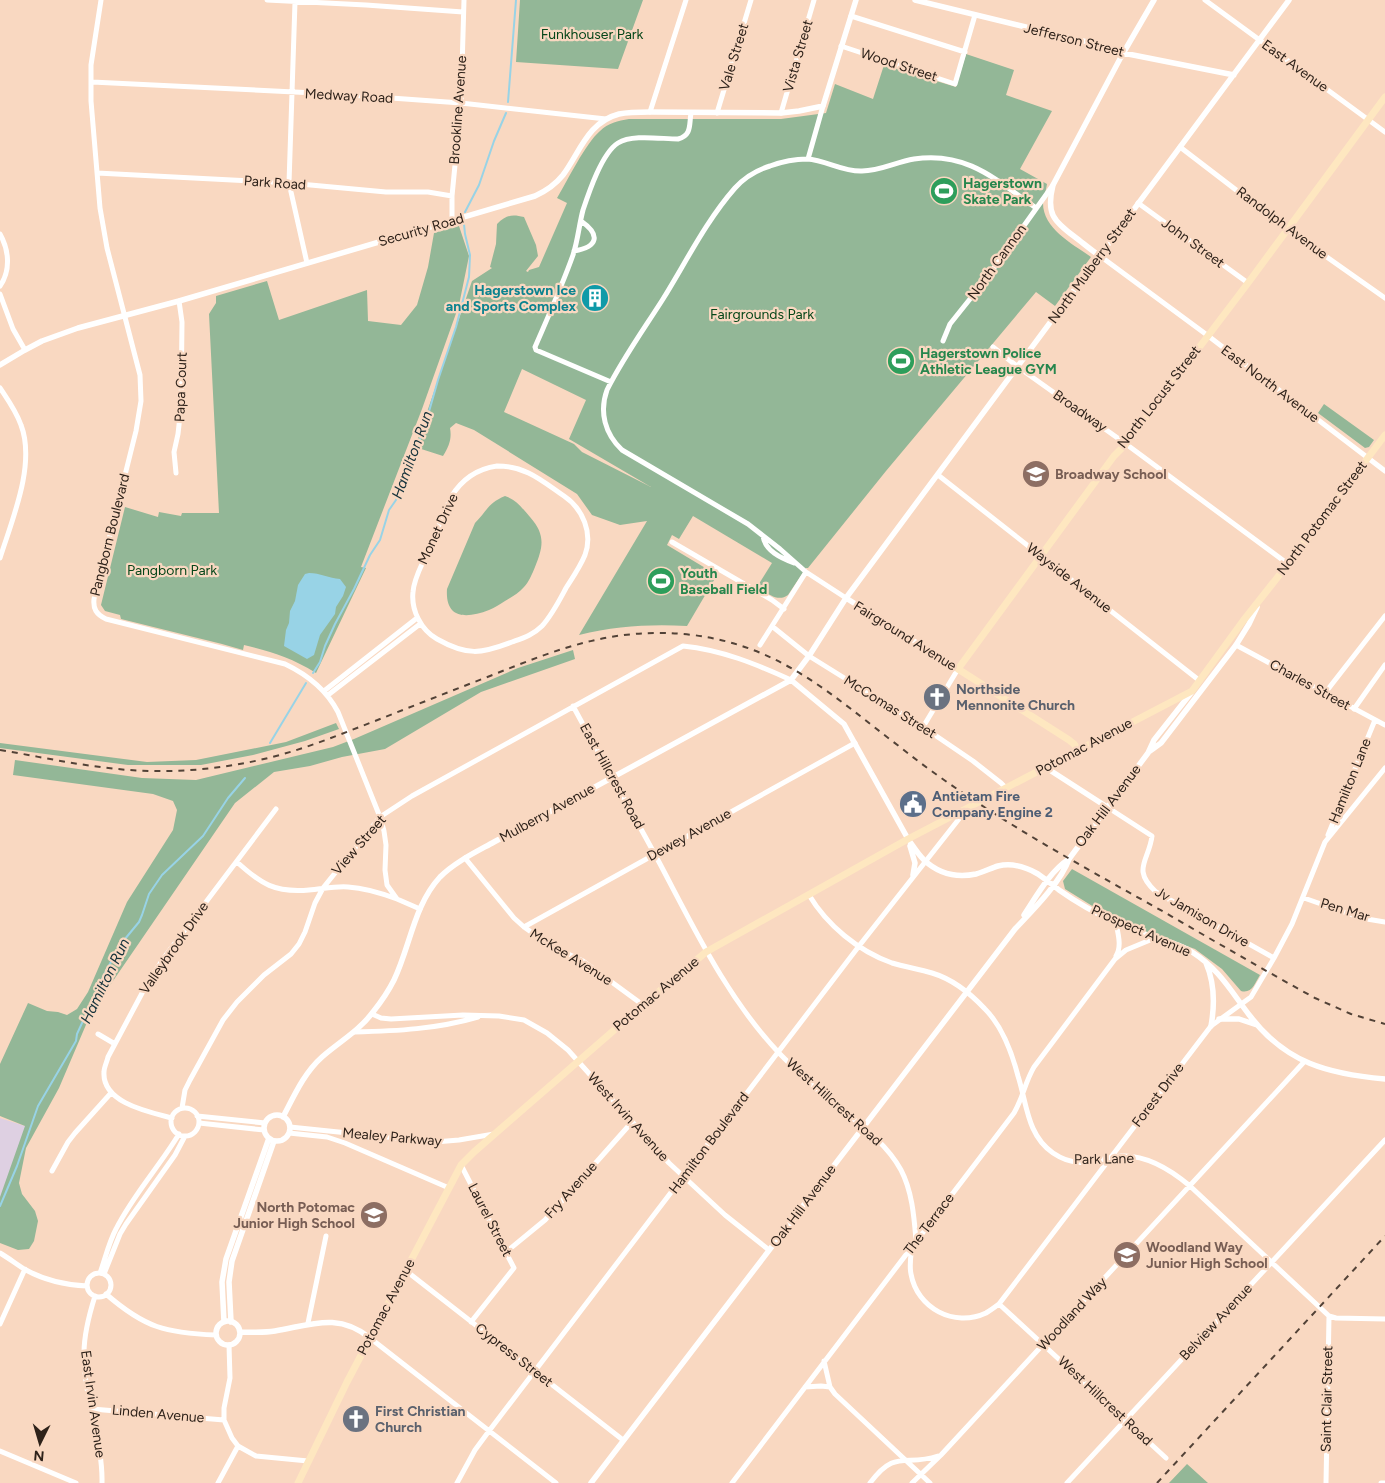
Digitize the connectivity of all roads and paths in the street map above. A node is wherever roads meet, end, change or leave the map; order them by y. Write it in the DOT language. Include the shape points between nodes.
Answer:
graph roads {
  1 [pos="100,0"];
  2 [pos="267,0"];
  3 [pos="464,0"];
  4 [pos="686,0"];
  5 [pos="751,0"];
  6 [pos="814,0"];
  7 [pos="856,0"];
  8 [pos="915,0"];
  9 [pos="1154,0"];
  10 [pos="1205,0"];
  11 [pos="1289,0"];
  12 [pos="295,2"];
  13 [pos="463,12"];
  14 [pos="975,15"];
  15 [pos="851,16"];
  16 [pos="1260,40"];
  17 [pos="841,46"];
  18 [pos="965,52"];
  19 [pos="1124,53"];
  20 [pos="1234,75"];
  21 [pos="92,82"];
  22 [pos="292,93"];
  23 [pos="1385,97"];
  24 [pos="461,103"];
  25 [pos="823,106"];
  26 [pos="650,112"];
  27 [pos="691,112"];
  28 [pos="781,112"];
  29 [pos="717,113"];
  30 [pos="606,119"];
  31 [pos="1368,120"];
  32 [pos="1385,132"];
  33 [pos="1180,147"];
  34 [pos="808,159"];
  35 [pos="97,173"];
  36 [pos="289,184"];
  37 [pos="1053,185"];
  38 [pos="452,196"];
  39 [pos="1138,203"];
  40 [pos="1036,208"];
  41 [pos="452,221"];
  42 [pos="581,221"];
  43 [pos="1287,229"];
  44 [pos="0,234"];
  45 [pos="574,251"];
  46 [pos="1100,256"];
  47 [pos="307,262"];
  48 [pos="1248,283"];
  49 [pos="0,286"];
  50 [pos="0,294"];
  51 [pos="1385,298"];
  52 [pos="178,301"];
  53 [pos="124,315"];
  54 [pos="1207,335"];
  55 [pos="943,341"];
  56 [pos="993,347"];
  57 [pos="25,350"];
  58 [pos="0,365"];
  59 [pos="1018,367"];
  60 [pos="611,382"];
  61 [pos="0,388"];
  62 [pos="1385,435"];
  63 [pos="1126,444"];
  64 [pos="1368,457"];
  65 [pos="1385,471"];
  66 [pos="176,473"];
  67 [pos="938,475"];
  68 [pos="672,542"];
  69 [pos="1041,556"];
  70 [pos="0,558"];
  71 [pos="1288,564"];
  72 [pos="806,572"];
  73 [pos="846,598"];
  74 [pos="1259,602"];
  75 [pos="784,609"];
  76 [pos="1385,616"];
  77 [pos="419,621"];
  78 [pos="773,627"];
  79 [pos="760,645"];
  80 [pos="1236,645"];
  81 [pos="809,656"];
  82 [pos="1385,665"];
  83 [pos="958,669"];
  84 [pos="791,680"];
  85 [pos="1202,683"];
  86 [pos="1192,690"];
  87 [pos="326,693"];
  88 [pos="1326,694"];
  89 [pos="573,706"];
  90 [pos="1354,709"];
  91 [pos="1375,720"];
  92 [pos="1385,725"];
  93 [pos="923,727"];
  94 [pos="855,743"];
  95 [pos="1078,750"];
  96 [pos="1148,753"];
  97 [pos="1045,767"];
  98 [pos="1385,768"];
  99 [pos="612,777"];
  100 [pos="1006,788"];
  101 [pos="1107,807"];
  102 [pos="967,808"];
  103 [pos="276,809"];
  104 [pos="380,818"];
  105 [pos="908,839"];
  106 [pos="1325,842"];
  107 [pos="654,854"];
  108 [pos="465,858"];
  109 [pos="925,861"];
  110 [pos="237,862"];
  111 [pos="913,875"];
  112 [pos="1050,883"];
  113 [pos="323,888"];
  114 [pos="809,895"];
  115 [pos="1304,898"];
  116 [pos="397,899"];
  117 [pos="420,909"];
  118 [pos="1385,922"];
  119 [pos="1116,923"];
  120 [pos="524,927"];
  121 [pos="1156,938"];
  122 [pos="858,946"];
  123 [pos="706,952"];
  124 [pos="1274,958"];
  125 [pos="1115,959"];
  126 [pos="1205,961"];
  127 [pos="966,992"];
  128 [pos="1241,1003"];
  129 [pos="643,1005"];
  130 [pos="372,1014"];
  131 [pos="484,1015"];
  132 [pos="1220,1020"];
  133 [pos="1257,1025"];
  134 [pos="1211,1026"];
  135 [pos="354,1032"];
  136 [pos="98,1034"];
  137 [pos="115,1044"];
  138 [pos="778,1052"];
  139 [pos="578,1062"];
  140 [pos="1304,1062"];
  141 [pos="1385,1078"];
  142 [pos="112,1093"];
  143 [pos="1023,1095"];
  144 [pos="182,1108"];
  145 [pos="197,1116"];
  146 [pos="283,1117"];
  147 [pos="172,1118"];
  148 [pos="632,1122"];
  149 [pos="198,1123"];
  150 [pos="265,1123"];
  151 [pos="862,1128"];
  152 [pos="264,1130"];
  153 [pos="289,1130"];
  154 [pos="179,1134"];
  155 [pos="494,1134"];
  156 [pos="185,1136"];
  157 [pos="271,1140"];
  158 [pos="1385,1140"];
  159 [pos="1110,1159"];
  160 [pos="461,1165"];
  161 [pos="52,1171"];
  162 [pos="683,1177"];
  163 [pos="1190,1186"];
  164 [pos="449,1188"];
  165 [pos="326,1236"];
  166 [pos="916,1240"];
  167 [pos="912,1246"];
  168 [pos="769,1250"];
  169 [pos="506,1252"];
  170 [pos="0,1253"];
  171 [pos="1271,1262"];
  172 [pos="25,1270"];
  173 [pos="405,1270"];
  174 [pos="102,1274"];
  175 [pos="87,1286"];
  176 [pos="106,1294"];
  177 [pos="95,1296"];
  178 [pos="999,1304"];
  179 [pos="1329,1316"];
  180 [pos="1385,1318"];
  181 [pos="228,1322"];
  182 [pos="471,1322"];
  183 [pos="308,1323"];
  184 [pos="0,1324"];
  185 [pos="240,1332"];
  186 [pos="216,1335"];
  187 [pos="370,1338"];
  188 [pos="1043,1344"];
  189 [pos="229,1345"];
  190 [pos="824,1361"];
  191 [pos="534,1371"];
  192 [pos="805,1387"];
  193 [pos="830,1387"];
  194 [pos="92,1409"];
  195 [pos="224,1420"];
  196 [pos="1126,1420"];
  197 [pos="489,1431"];
  198 [pos="623,1440"];
  199 [pos="238,1446"];
  200 [pos="0,1452"];
  201 [pos="941,1455"];
  202 [pos="1166,1458"];
  203 [pos="904,1460"];
  204 [pos="308,1461"];
  205 [pos="921,1476"];
  206 [pos="76,1483"];
  207 [pos="102,1483"];
  208 [pos="218,1483"];
  209 [pos="298,1483"];
  210 [pos="457,1483"];
  211 [pos="556,1483"];
  212 [pos="592,1483"];
  213 [pos="732,1483"];
  214 [pos="870,1483"];
  215 [pos="912,1483"];
  216 [pos="930,1483"];
  217 [pos="1067,1483"];
  218 [pos="1326,1483"];
  219 [pos="1381,1483"];
  220 [pos="1385,1483"];
  1 -- 21 [label="street, Pangborn Boulevard" via="91,65"];
  2 -- 12 [label="street"];
  3 -- 13 [label="street, Brookline Avenue"];
  4 -- 26 [label="street"];
  5 -- 29 [label="street, Vale Street"];
  6 -- 28 [label="street, Vista Street"];
  7 -- 15 [label="street"];
  8 -- 14 [label="street, Jefferson Street"];
  9 -- 19 [label="street"];
  10 -- 16 [label="street, East Avenue"];
  11 -- 16 [label="street, North Mulberry Street"];
  12 -- 13 [label="street"];
  12 -- 22 [label="street"];
  13 -- 24 [label="street, Brookline Avenue"];
  14 -- 18 [label="street, Wood Street"];
  14 -- 19 [label="street, Jefferson Street"];
  15 -- 17 [label="street"];
  15 -- 18 [label="street"];
  16 -- 20 [label="street, North Mulberry Street"];
  16 -- 31 [label="street, East Avenue"];
  17 -- 18 [label="street, Wood Street" via="955,84"];
  17 -- 25 [label="street"];
  19 -- 20 [label="street, Jefferson Street"];
  19 -- 37 [label="street"];
  20 -- 33 [label="street, North Mulberry Street"];
  21 -- 22 [label="street, Medway Road"];
  21 -- 35 [label="street, Pangborn Boulevard"];
  22 -- 24 [label="street, Medway Road"];
  22 -- 36 [label="street"];
  23 -- 31 [label="main road, North Locust Street"];
  24 -- 30 [label="street, Medway Road"];
  24 -- 38 [label="street, Brookline Avenue"];
  25 -- 28 [label="street, Security Road"];
  25 -- 34 [label="street"];
  26 -- 27 [label="street, Security Road"];
  26 -- 30 [label="street, Security Road" via="629,112"];
  27 -- 29 [label="street, Security Road"];
  27 -- 42 [label="street" via="685,137 632,138 612,147 599,167"];
  28 -- 29 [label="street, Security Road"];
  30 -- 41 [label="street, Security Road" via="584,139 562,176 546,191 523,201"];
  31 -- 32 [label="street, East Avenue"];
  31 -- 43 [label="main road, North Locust Street"];
  33 -- 39 [label="street, North Mulberry Street"];
  33 -- 43 [label="street, Randolph Avenue"];
  34 -- 40 [label="street" via="863,171 915,159 952,160 983,170"];
  34 -- 60 [label="street, Fairground Avenue" via="770,166 735,188"];
  35 -- 36 [label="street, Park Road"];
  35 -- 53 [label="street, Pangborn Boulevard" via="107,248"];
  36 -- 38 [label="street, Park Road"];
  36 -- 47 [label="street"];
  37 -- 40 [label="street, North Cannon"];
  37 -- 46 [label="street" via="1050,208 1054,220"];
  38 -- 41 [label="street, Brookline Avenue"];
  39 -- 46 [label="street, North Mulberry Street"];
  39 -- 48 [label="street, John Street"];
  40 -- 55 [label="street, North Cannon" via="950,324"];
  41 -- 47 [label="street, Security Road"];
  42 -- 45 [label="street"];
  42 -- 45 [label="street" via="590,227 593,242 585,249"];
  43 -- 48 [label="main road, North Locust Street"];
  43 -- 51 [label="street, Randolph Avenue"];
  44 -- 49 [label="street" via="6,246 8,264"];
  45 -- 60 [label="street" via="535,347"];
  46 -- 54 [label="street, East North Avenue"];
  46 -- 59 [label="street, North Mulberry Street"];
  47 -- 52 [label="street, Security Road"];
  48 -- 54 [label="main road, North Locust Street"];
  50 -- 57 [label="street"];
  52 -- 53 [label="street, Security Road"];
  52 -- 66 [label="street, Papa Court" via="182,322 181,406 174,452"];
  53 -- 57 [label="street, Security Road" via="61,334"];
  53 -- 87 [label="street, Pangborn Boulevard" via="140,375 141,401 94,609 106,618 285,664"];
  54 -- 63 [label="main road, North Locust Street"];
  54 -- 64 [label="street, East North Avenue"];
  56 -- 59 [label="street, Broadway"];
  57 -- 58 [label="street, Security Road"];
  59 -- 63 [label="street, Broadway"];
  59 -- 67 [label="street, North Mulberry Street"];
  60 -- 72 [label="street, Fairground Avenue" via="604,398 603,412 608,432 617,445 748,524"];
  61 -- 70 [label="street" via="22,426 26,451 20,492"];
  62 -- 64 [label="main road, North Potomac Street"];
  63 -- 69 [label="main road, North Locust Street"];
  63 -- 71 [label="street, Broadway"];
  64 -- 65 [label="street, East North Avenue"];
  64 -- 71 [label="main road, North Potomac Street"];
  67 -- 69 [label="street, Wayside Avenue"];
  67 -- 73 [label="street, North Mulberry Street"];
  68 -- 75 [label="street"];
  69 -- 83 [label="main road, North Locust Street"];
  69 -- 85 [label="street, Wayside Avenue"];
  71 -- 74 [label="main road, North Potomac Street"];
  72 -- 73 [label="street, Fairground Avenue"];
  72 -- 75 [label="street"];
  73 -- 81 [label="street, North Mulberry Street"];
  73 -- 83 [label="street, Fairground Avenue"];
  74 -- 80 [label="street, North Potomac Street"];
  74 -- 85 [label="main road, North Potomac Street" via="1242,621"];
  75 -- 78 [label="street"];
  76 -- 88 [label="street"];
  77 -- 77 [label="street, Monet Drive" via="431,636 474,652 491,650 537,631 549,617 586,553 587,529 581,512 569,499 527,471 497,466 470,475 451,497 418,573 412,593"];
  77 -- 87 [label="street"];
  78 -- 79 [label="street"];
  78 -- 81 [label="street, McComas Street"];
  80 -- 85 [label="street, North Potomac Street"];
  80 -- 88 [label="street, Charles Street"];
  81 -- 84 [label="street, North Mulberry Street"];
  81 -- 93 [label="street, McComas Street"];
  82 -- 90 [label="street"];
  83 -- 93 [label="street, North Locust Street"];
  83 -- 95 [label="main road, Fairground Avenue" via="1069,740"];
  84 -- 89 [label="street, View Street" via="738,658 683,646"];
  84 -- 94 [label="street" via="838,718"];
  84 -- 99 [label="street, Mulberry Avenue"];
  85 -- 86 [label="main road, Oak Hill Avenue"];
  85 -- 96 [label="street, Oak Hill Avenue" via="1161,743"];
  86 -- 95 [label="main road, Potomac Avenue"];
  86 -- 96 [label="street, Oak Hill Avenue" via="1154,740"];
  87 -- 104 [label="street, Pangborn Boulevard" via="338,712"];
  88 -- 90 [label="street, Charles Street"];
  89 -- 99 [label="street, East Hillcrest Road"];
  89 -- 104 [label="street, View Street" via="412,796"];
  90 -- 91 [label="street, Charles Street"];
  91 -- 92 [label="street, Charles Street"];
  91 -- 106 [label="street, Hamilton Lane"];
  93 -- 100 [label="street, McComas Street"];
  94 -- 105 [label="street"];
  94 -- 107 [label="street, Dewey Avenue"];
  95 -- 97 [label="main road, Potomac Avenue"];
  96 -- 101 [label="street, Oak Hill Avenue"];
  97 -- 100 [label="main road, Potomac Avenue"];
  97 -- 101 [label="street"];
  98 -- 106 [label="street, Forest Drive"];
  99 -- 107 [label="street, East Hillcrest Road"];
  99 -- 108 [label="street, Mulberry Avenue"];
  100 -- 102 [label="main road, Potomac Avenue"];
  101 -- 112 [label="street, Oak Hill Avenue" via="1068,859 1065,868"];
  101 -- 124 [label="street, Jv Jamison Drive" via="1152,836 1143,865 1149,886"];
  102 -- 105 [label="main road, Potomac Avenue"];
  102 -- 109 [label="street, Hamilton Boulevard"];
  103 -- 110 [label="street, Valleybrook Drive"];
  104 -- 113 [label="street, View Street"];
  104 -- 116 [label="street, Pangborn Boulevard" via="386,845 387,885"];
  105 -- 109 [label="street, Prospect Avenue"];
  105 -- 111 [label="street" via="915,863"];
  105 -- 114 [label="main road, Potomac Avenue"];
  106 -- 115 [label="street, Forest Drive"];
  107 -- 120 [label="street, Dewey Avenue"];
  107 -- 123 [label="street, East Hillcrest Road"];
  108 -- 117 [label="street, Mulberry Avenue" via="439,878"];
  108 -- 120 [label="street, McKee Avenue"];
  109 -- 111 [label="street, Hamilton Boulevard"];
  109 -- 112 [label="street, Prospect Avenue" via="951,875 1013,866 1031,870"];
  110 -- 113 [label="street" via="255,878 273,887"];
  110 -- 137 [label="street, Valleybrook Drive" via="163,959"];
  111 -- 122 [label="street, Hamilton Boulevard"];
  112 -- 119 [label="street, Prospect Avenue"];
  112 -- 127 [label="street, Oak Hill Avenue" via="1040,902"];
  113 -- 116 [label="street" via="364,889"];
  113 -- 144 [label="street, View Street" via="299,944 250,988 223,1020 187,1085"];
  114 -- 122 [label="street, Park Lane" via="825,918"];
  114 -- 123 [label="main road, Potomac Avenue"];
  115 -- 118 [label="street, Pen Mar" via="1361,918"];
  115 -- 124 [label="street, Forest Drive"];
  116 -- 117 [label="street"];
  117 -- 130 [label="street, Mulberry Avenue" via="394,980"];
  119 -- 121 [label="street, Prospect Avenue"];
  119 -- 125 [label="street, The Terrace" via="1120,944"];
  120 -- 129 [label="street, McKee Avenue" via="583,961"];
  121 -- 125 [label="street, The Terrace" via="1126,950"];
  121 -- 126 [label="street, Prospect Avenue" via="1181,946"];
  122 -- 127 [label="street, Park Lane" via="890,962 937,975"];
  122 -- 138 [label="street, Hamilton Boulevard"];
  123 -- 129 [label="main road, Potomac Avenue"];
  123 -- 138 [label="street, West Hillcrest Road" via="742,1007"];
  124 -- 128 [label="street, Forest Drive" via="1251,997"];
  125 -- 143 [label="street, The Terrace" via="1040,1058"];
  126 -- 128 [label="street, Prospect Avenue"];
  126 -- 134 [label="street" via="1214,990"];
  127 -- 143 [label="street, Park Lane" via="988,1012 1000,1030"];
  127 -- 151 [label="street, Oak Hill Avenue"];
  128 -- 132 [label="street, Forest Drive"];
  128 -- 133 [label="street, Prospect Avenue"];
  129 -- 139 [label="main road, Potomac Avenue"];
  130 -- 131 [label="street" via="391,1019"];
  130 -- 135 [label="street"];
  131 -- 135 [label="street" via="450,1025"];
  131 -- 139 [label="street" via="512,1017 534,1025 559,1041"];
  132 -- 133 [label="street" via="1239,1019"];
  132 -- 134 [label="street, Forest Drive"];
  133 -- 140 [label="street, Prospect Avenue"];
  134 -- 159 [label="street, Forest Drive"];
  135 -- 146 [label="street" via="314,1066"];
  136 -- 137 [label="street"];
  137 -- 142 [label="street, Valleybrook Drive" via="104,1073"];
  138 -- 151 [label="street, West Hillcrest Road"];
  138 -- 162 [label="street, Hamilton Boulevard"];
  139 -- 148 [label="street, West Irvin Avenue"];
  139 -- 155 [label="main road, Potomac Avenue"];
  140 -- 141 [label="street, Prospect Avenue" via="1333,1071"];
  140 -- 163 [label="street, Woodland Way"];
  142 -- 147 [label="street" via="138,1108"];
  142 -- 161 [label="street" via="68,1142"];
  143 -- 159 [label="street, Park Lane" via="1037,1137 1054,1154 1073,1162"];
  143 -- 166 [label="street, The Terrace" via="1014,1113"];
  144 -- 145 [label="street"];
  144 -- 147 [label="street"];
  145 -- 149 [label="street"];
  145 -- 150 [label="street"];
  146 -- 150 [label="street" via="273,1116"];
  146 -- 153 [label="street" via="289,1123"];
  147 -- 154 [label="street" via="171,1124"];
  148 -- 162 [label="street, West Irvin Avenue"];
  148 -- 169 [label="street, Fry Avenue" via="545,1220"];
  149 -- 152 [label="street"];
  149 -- 156 [label="street" via="194,1132"];
  150 -- 152 [label="street"];
  151 -- 166 [label="street, West Hillcrest Road" via="882,1144 901,1171 911,1201"];
  151 -- 168 [label="street, Oak Hill Avenue"];
  152 -- 157 [label="street"];
  153 -- 155 [label="street, Mealey Parkway" via="435,1142"];
  153 -- 157 [label="street" via="283,1140"];
  153 -- 164 [label="street, Mealey Parkway" via="345,1142"];
  154 -- 156 [label="street"];
  154 -- 174 [label="street" via="114,1231"];
  155 -- 160 [label="main road, Potomac Avenue"];
  156 -- 174 [label="street" via="126,1224"];
  157 -- 181 [label="street" via="226,1259 222,1282"];
  158 -- 171 [label="street, Belview Avenue"];
  159 -- 163 [label="street, Park Lane" via="1122,1156 1147,1160 1174,1172"];
  159 -- 178 [label="street, Forest Drive"];
  160 -- 164 [label="main road, Potomac Avenue"];
  160 -- 169 [label="street, Laurel Street"];
  162 -- 168 [label="street, West Irvin Avenue"];
  162 -- 191 [label="street, Hamilton Boulevard"];
  163 -- 171 [label="street, Park Lane"];
  163 -- 188 [label="street, Woodland Way"];
  164 -- 173 [label="main road, Potomac Avenue"];
  165 -- 183 [label="street"];
  166 -- 167 [label="street, The Terrace"];
  167 -- 178 [label="street, Forest Drive" via="911,1272 918,1293 941,1314 970,1317"];
  167 -- 190 [label="street, The Terrace"];
  168 -- 198 [label="street, Oak Hill Avenue"];
  169 -- 182 [label="street, Laurel Street" via="514,1268"];
  170 -- 172 [label="street"];
  171 -- 179 [label="street, Park Lane"];
  171 -- 196 [label="street, Belview Avenue"];
  172 -- 175 [label="street" via="57,1283"];
  172 -- 184 [label="street"];
  173 -- 182 [label="street, Cypress Street"];
  173 -- 187 [label="main road, Potomac Avenue"];
  174 -- 175 [label="street" via="91,1276"];
  174 -- 176 [label="street" via="111,1283"];
  175 -- 177 [label="street"];
  176 -- 177 [label="street"];
  176 -- 186 [label="street" via="151,1325 180,1333"];
  177 -- 194 [label="street, East Irvin Avenue" via="85,1332 84,1354"];
  178 -- 188 [label="street, West Hillcrest Road"];
  179 -- 180 [label="street"];
  179 -- 218 [label="street, Saint Clair Street"];
  181 -- 185 [label="street"];
  181 -- 186 [label="street" via="220,1325"];
  182 -- 191 [label="street, Cypress Street"];
  183 -- 185 [label="street" via="273,1331"];
  183 -- 187 [label="street" via="342,1324 362,1331"];
  185 -- 189 [label="street" via="237,1341"];
  186 -- 189 [label="street" via="221,1343"];
  187 -- 197 [label="street"];
  187 -- 204 [label="main road, Potomac Avenue"];
  188 -- 196 [label="street, West Hillcrest Road"];
  188 -- 201 [label="street, Woodland Way"];
  189 -- 195 [label="street" via="230,1378"];
  190 -- 192 [label="street, The Terrace"];
  190 -- 193 [label="street"];
  191 -- 197 [label="street, Hamilton Boulevard"];
  191 -- 198 [label="street, Cypress Street"];
  192 -- 193 [label="street"];
  192 -- 213 [label="street, The Terrace"];
  193 -- 203 [label="street"];
  194 -- 195 [label="street, Linden Avenue"];
  194 -- 207 [label="street, East Irvin Avenue"];
  195 -- 199 [label="street"];
  196 -- 202 [label="street, West Hillcrest Road"];
  196 -- 217 [label="street, Belview Avenue"];
  197 -- 210 [label="street, Hamilton Boulevard"];
  197 -- 211 [label="street"];
  198 -- 212 [label="street, Oak Hill Avenue"];
  199 -- 204 [label="street" via="265,1458"];
  199 -- 208 [label="street"];
  200 -- 206 [label="street"];
  201 -- 203 [label="street" via="931,1459"];
  201 -- 205 [label="street, Woodland Way"];
  203 -- 205 [label="street"];
  203 -- 214 [label="street" via="883,1468"];
  204 -- 209 [label="main road, Potomac Avenue"];
  205 -- 215 [label="street, Woodland Way"];
  205 -- 216 [label="street"];
  219 -- 220 [label="street"];
}
